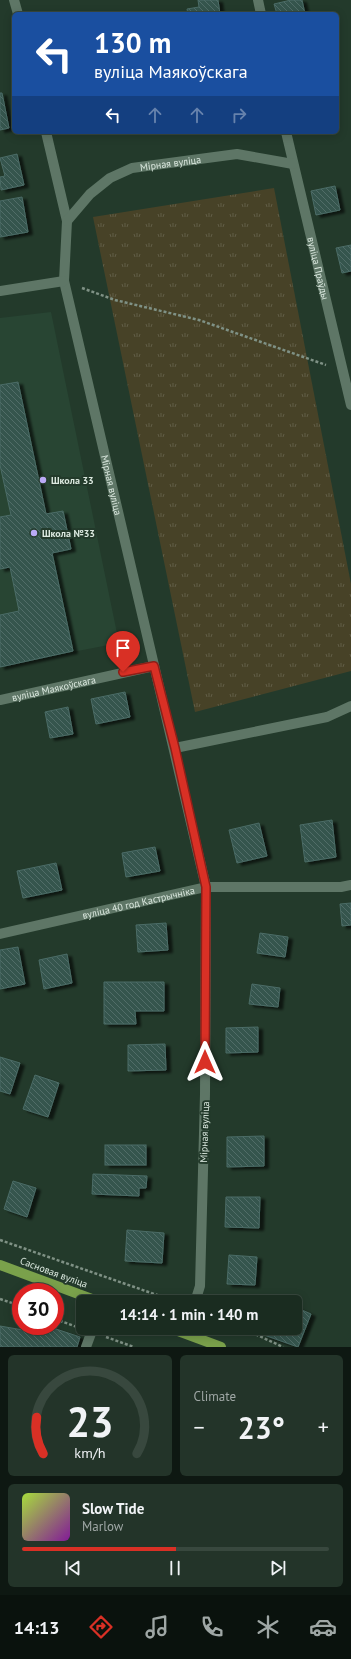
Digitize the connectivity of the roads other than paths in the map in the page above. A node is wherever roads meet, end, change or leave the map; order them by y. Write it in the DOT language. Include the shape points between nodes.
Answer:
graph roads {
  1 [pos="14,0"];
  2 [pos="258,0"];
  3 [pos="17,12"];
  4 [pos="261,12"];
  5 [pos="46,134"];
  6 [pos="286,134"];
  7 [pos="292,164"];
  8 [pos="67,221"];
  9 [pos="64,281"];
  10 [pos="0,290"];
  11 [pos="351,405"];
  12 [pos="154,666"];
  13 [pos="0,700"];
  14 [pos="351,706"];
  15 [pos="175,748"];
  16 [pos="351,885"];
  17 [pos="206,887"];
  18 [pos="0,934"];
  19 [pos="0,1265"];
  20 [pos="81,1295"];
  21 [pos="197,1295"];
  22 [pos="90,1335"];
  23 [pos="195,1335"];
  24 [pos="86,1347"];
  25 [pos="221,1347"];
  1 -- 3 [label="street"];
  2 -- 4 [label="street"];
  5 -- 8 [label="street, Мірная вуліца"];
  6 -- 7 [label="street, вуліца Праўды"];
  7 -- 8 [label="street, Мірная вуліца" via="237,154 132,168 110,178 90,194"];
  7 -- 11 [label="street, вуліца Праўды"];
  8 -- 9 [label="street, Мірная вуліца"];
  9 -- 10 [label="street"];
  9 -- 12 [label="street, Мірная вуліца"];
  12 -- 13 [label="street, вуліца Маякоўскага"];
  12 -- 15 [label="street, Мірная вуліца"];
  14 -- 15 [label="street" via="327,717"];
  15 -- 17 [label="street, Мірная вуліца"];
  16 -- 17 [label="street, вуліца 40 год Кастрычніка"];
  17 -- 18 [label="street, вуліца 40 год Кастрычніка"];
  17 -- 21 [label="street, Мірная вуліца" via="205,1110 200,1286"];
  19 -- 20 [label="main road, Сасновая вуліца"];
  22 -- 24 [label="street"];
  23 -- 25 [label="main road"];
}
